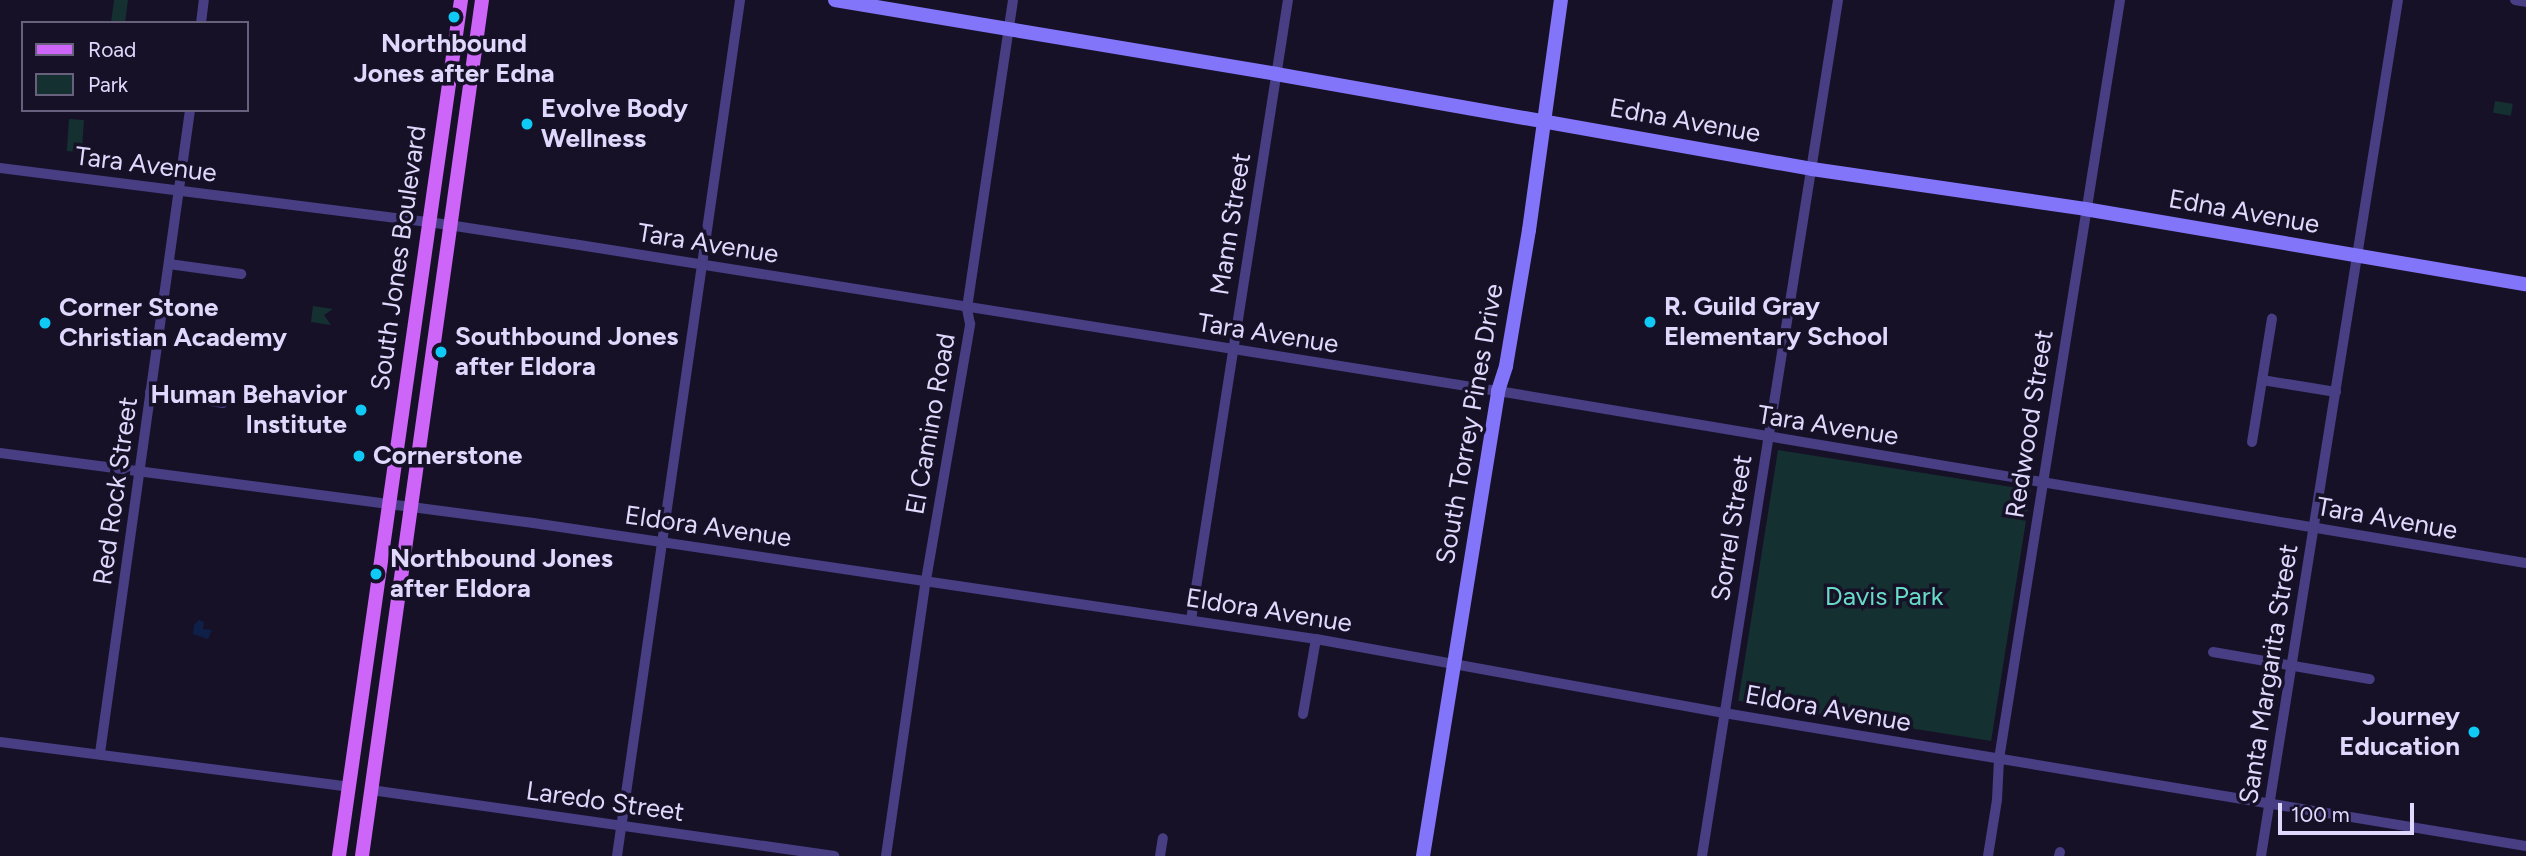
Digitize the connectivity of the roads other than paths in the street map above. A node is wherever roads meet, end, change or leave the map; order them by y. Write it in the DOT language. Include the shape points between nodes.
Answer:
graph roads {
  1 [pos="204,0"];
  2 [pos="461,0"];
  3 [pos="482,0"];
  4 [pos="740,0"];
  5 [pos="835,0"];
  6 [pos="1013,0"];
  7 [pos="1288,0"];
  8 [pos="1561,0"];
  9 [pos="1838,0"];
  10 [pos="2120,0"];
  11 [pos="2398,0"];
  12 [pos="2515,0"];
  13 [pos="2526,2"];
  14 [pos="201,21"];
  15 [pos="1009,29"];
  16 [pos="1276,74"];
  17 [pos="190,112"];
  18 [pos="1543,120"];
  19 [pos="0,169"];
  20 [pos="1812,169"];
  21 [pos="179,191"];
  22 [pos="2085,209"];
  23 [pos="429,222"];
  24 [pos="450,225"];
  25 [pos="2358,258"];
  26 [pos="169,264"];
  27 [pos="702,264"];
  28 [pos="241,274"];
  29 [pos="2526,284"];
  30 [pos="967,308"];
  31 [pos="2272,318"];
  32 [pos="1233,350"];
  33 [pos="2262,380"];
  34 [pos="1498,391"];
  35 [pos="150,392"];
  36 [pos="2336,392"];
  37 [pos="223,403"];
  38 [pos="1768,437"];
  39 [pos="2252,442"];
  40 [pos="0,453"];
  41 [pos="141,473"];
  42 [pos="2042,482"];
  43 [pos="390,503"];
  44 [pos="411,507"];
  45 [pos="2314,527"];
  46 [pos="661,542"];
  47 [pos="2526,563"];
  48 [pos="926,580"];
  49 [pos="1191,620"];
  50 [pos="1316,639"];
  51 [pos="2213,652"];
  52 [pos="1454,664"];
  53 [pos="2292,665"];
  54 [pos="2370,679"];
  55 [pos="1724,713"];
  56 [pos="1303,714"];
  57 [pos="358,729"];
  58 [pos="0,742"];
  59 [pos="100,753"];
  60 [pos="1998,759"];
  61 [pos="349,787"];
  62 [pos="371,790"];
  63 [pos="2270,802"];
  64 [pos="622,826"];
  65 [pos="1163,838"];
  66 [pos="2526,846"];
  67 [pos="338,856"];
  68 [pos="362,856"];
  69 [pos="617,856"];
  70 [pos="834,856"];
  71 [pos="886,856"];
  72 [pos="1160,856"];
  73 [pos="1423,856"];
  74 [pos="1702,856"];
  75 [pos="1987,856"];
  76 [pos="2261,856"];
  1 -- 14 [label="street"];
  2 -- 23 [label="main road, South Jones Boulevard"];
  3 -- 24 [label="main road, South Jones Boulevard"];
  4 -- 27 [label="street"];
  5 -- 15 [label="street, Edna Avenue"];
  6 -- 15 [label="street, El Camino Road"];
  7 -- 16 [label="street, Mann Street"];
  8 -- 18 [label="street, South Torrey Pines Drive"];
  9 -- 20 [label="street, Sorrel Street"];
  10 -- 22 [label="street, Redwood Street"];
  11 -- 25 [label="street, Santa Margarita Street"];
  12 -- 13 [label="street"];
  15 -- 16 [label="street, Edna Avenue"];
  15 -- 30 [label="street, El Camino Road"];
  16 -- 18 [label="street, Edna Avenue"];
  16 -- 32 [label="street, Mann Street"];
  17 -- 21 [label="street, Red Rock Street"];
  18 -- 20 [label="street, Edna Avenue"];
  18 -- 34 [label="street, South Torrey Pines Drive" via="1529,230"];
  19 -- 21 [label="street, Tara Avenue"];
  20 -- 22 [label="street, Edna Avenue"];
  20 -- 38 [label="street, Sorrel Street"];
  21 -- 23 [label="street, Tara Avenue"];
  21 -- 26 [label="street, Red Rock Street"];
  22 -- 25 [label="street, Edna Avenue"];
  22 -- 42 [label="street, Redwood Street"];
  23 -- 24 [label="street, Tara Avenue"];
  23 -- 43 [label="main road, South Jones Boulevard"];
  24 -- 27 [label="street, Tara Avenue"];
  24 -- 44 [label="main road, South Jones Boulevard"];
  25 -- 29 [label="street, Edna Avenue"];
  25 -- 36 [label="street, Santa Margarita Street"];
  26 -- 28 [label="street"];
  26 -- 35 [label="street, Red Rock Street"];
  27 -- 30 [label="street, Tara Avenue"];
  27 -- 46 [label="street"];
  30 -- 32 [label="street, Tara Avenue"];
  30 -- 48 [label="street, El Camino Road" via="970,324"];
  31 -- 33 [label="street"];
  32 -- 34 [label="street, Tara Avenue"];
  32 -- 49 [label="street, Mann Street"];
  33 -- 36 [label="street"];
  33 -- 39 [label="street"];
  34 -- 38 [label="street, Tara Avenue"];
  34 -- 52 [label="street, South Torrey Pines Drive"];
  35 -- 37 [label="street"];
  35 -- 41 [label="street, Red Rock Street"];
  36 -- 45 [label="street, Santa Margarita Street"];
  38 -- 42 [label="street, Tara Avenue"];
  38 -- 55 [label="street, Sorrel Street"];
  40 -- 41 [label="street, Eldora Avenue"];
  41 -- 43 [label="street, Eldora Avenue"];
  41 -- 59 [label="street, Red Rock Street"];
  42 -- 45 [label="street, Tara Avenue"];
  42 -- 60 [label="street, Redwood Street"];
  43 -- 44 [label="street, Eldora Avenue"];
  43 -- 57 [label="main road, South Jones Boulevard"];
  44 -- 46 [label="street, Eldora Avenue"];
  44 -- 62 [label="main road, South Jones Boulevard"];
  45 -- 47 [label="street, Tara Avenue"];
  45 -- 53 [label="street, Santa Margarita Street"];
  46 -- 48 [label="street, Eldora Avenue"];
  46 -- 64 [label="street"];
  48 -- 49 [label="street, Eldora Avenue"];
  48 -- 71 [label="street, El Camino Road"];
  49 -- 50 [label="street, Eldora Avenue"];
  50 -- 52 [label="street, Eldora Avenue"];
  50 -- 56 [label="street"];
  51 -- 53 [label="street"];
  52 -- 55 [label="street, Eldora Avenue"];
  52 -- 73 [label="street, South Torrey Pines Drive"];
  53 -- 54 [label="street"];
  53 -- 63 [label="street, Santa Margarita Street"];
  55 -- 60 [label="street, Eldora Avenue"];
  55 -- 74 [label="street, Sorrel Street"];
  57 -- 61 [label="main road, South Jones Boulevard"];
  57 -- 62 [label="main road" via="366,758 363,779"];
  58 -- 59 [label="street"];
  59 -- 61 [label="street"];
  60 -- 63 [label="street, Eldora Avenue"];
  60 -- 75 [label="street, Redwood Street" via="1997,800"];
  61 -- 67 [label="main road, South Jones Boulevard"];
  62 -- 64 [label="street, Laredo Street"];
  62 -- 68 [label="main road, South Jones Boulevard"];
  63 -- 66 [label="street, Eldora Avenue"];
  63 -- 76 [label="street, Santa Margarita Street"];
  64 -- 69 [label="street"];
  64 -- 70 [label="street, Laredo Street"];
  65 -- 72 [label="street"];
}
